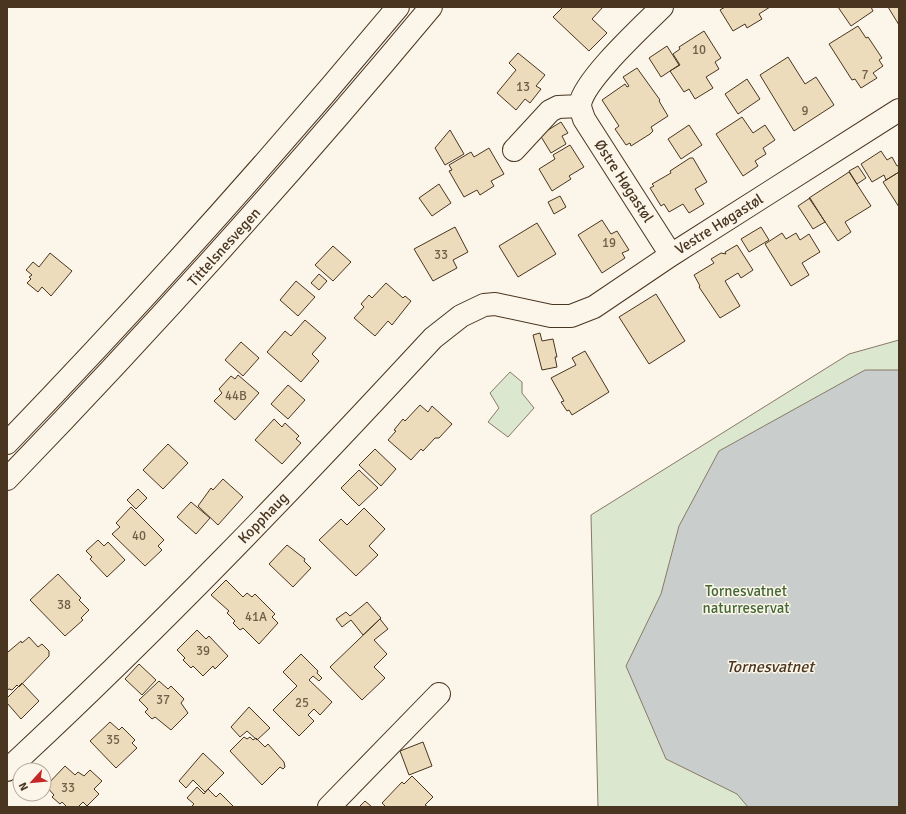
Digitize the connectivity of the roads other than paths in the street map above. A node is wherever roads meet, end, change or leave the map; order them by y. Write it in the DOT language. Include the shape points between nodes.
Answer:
graph roads {
  1 [pos="398,7"];
  2 [pos="431,7"];
  3 [pos="662,7"];
  4 [pos="580,106"];
  5 [pos="899,110"];
  6 [pos="514,150"];
  7 [pos="672,255"];
  8 [pos="534,312"];
  9 [pos="7,443"];
  10 [pos="7,479"];
  11 [pos="439,694"];
  12 [pos="7,770"];
  13 [pos="329,807"];
  1 -- 9 [label="street, Tittelsnesvegen" via="198,239"];
  2 -- 10 [label="street, Tittelsnesvegen" via="217,256"];
  3 -- 4 [label="street" via="593,79"];
  4 -- 6 [label="street" via="558,107 550,111"];
  4 -- 7 [label="street, Østre Høgastøl" via="584,119"];
  5 -- 7 [label="street, Vestre Høgastøl"];
  7 -- 8 [label="street, Vestre Høgastøl" via="594,307 572,316 551,316"];
  8 -- 12 [label="street, Kopphaug" via="495,304 484,305 448,325 433,338 294,487 144,640"];
  11 -- 13 [label="street"];
}
